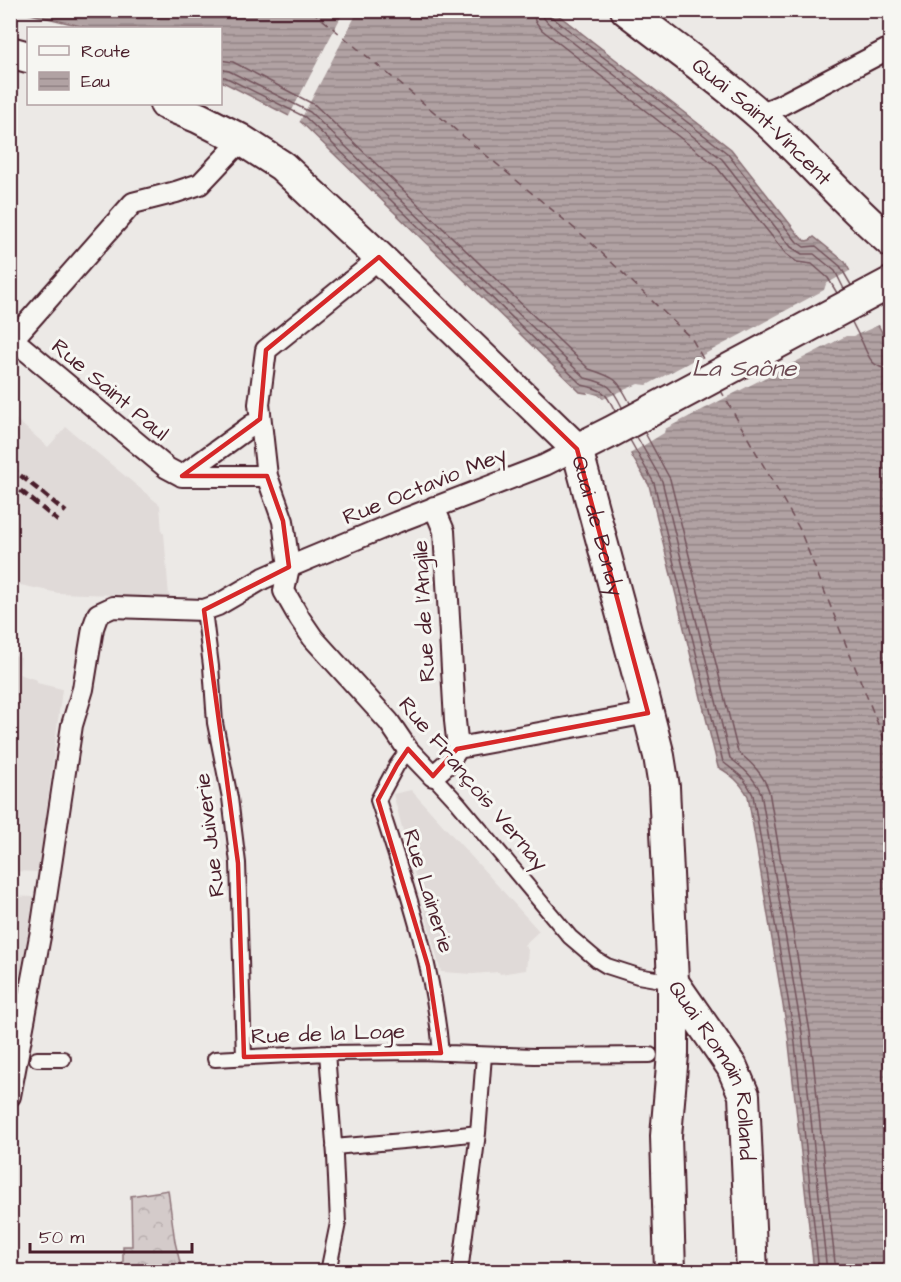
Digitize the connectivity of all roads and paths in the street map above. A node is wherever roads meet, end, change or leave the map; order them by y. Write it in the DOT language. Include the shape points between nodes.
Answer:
graph roads {
  1 [pos="635,13"];
  2 [pos="891,48"];
  3 [pos="10,52"];
  4 [pos="27,57"];
  5 [pos="167,105"];
  6 [pos="759,114"];
  7 [pos="240,139"];
  8 [pos="890,240"];
  9 [pos="379,257"];
  10 [pos="887,285"];
  11 [pos="12,338"];
  12 [pos="260,424"];
  13 [pos="577,449"];
  14 [pos="182,476"];
  15 [pos="267,476"];
  16 [pos="434,507"];
  17 [pos="289,567"];
  18 [pos="204,610"];
  19 [pos="648,713"];
  20 [pos="458,748"];
  21 [pos="408,750"];
  22 [pos="433,777"];
  23 [pos="673,982"];
  24 [pos="327,1053"];
  25 [pos="441,1053"];
  26 [pos="484,1055"];
  27 [pos="650,1055"];
  28 [pos="244,1057"];
  29 [pos="37,1059"];
  30 [pos="63,1059"];
  31 [pos="215,1059"];
  32 [pos="10,1096"];
  33 [pos="478,1133"];
  34 [pos="334,1147"];
  35 [pos="456,1271"];
  36 [pos="328,1272"];
  37 [pos="670,1272"];
  38 [pos="752,1272"];
  1 -- 6 [label="main road, Quai Saint-Vincent"];
  2 -- 6 [label="street"];
  3 -- 4 [label="main road"];
  5 -- 7 [label="main road, Quai de Bondy"];
  6 -- 8 [label="main road, Quai Saint-Vincent"];
  7 -- 9 [label="main road, Quai de Bondy" via="294,176"];
  7 -- 11 [label="street" via="200,184 134,203"];
  9 -- 12 [label="street, Rue François Vernay" via="266,350"];
  9 -- 13 [label="main road, Quai de Bondy"];
  10 -- 13 [label="main road"];
  11 -- 14 [label="street, Rue Saint Paul" via="167,468"];
  12 -- 14 [label="street" via="252,425"];
  12 -- 15 [label="street, Rue François Vernay"];
  13 -- 16 [label="street, Rue Octavio Mey"];
  13 -- 19 [label="main road, Quai de Bondy"];
  14 -- 15 [label="street"];
  15 -- 17 [label="street, Rue François Vernay" via="283,521"];
  16 -- 17 [label="street, Rue Octavio Mey"];
  16 -- 20 [label="street, Rue de l'Angile" via="444,531"];
  17 -- 18 [label="street, Rue Octavio Mey"];
  17 -- 21 [label="street, Rue François Vernay" via="284,591 300,619 389,722"];
  18 -- 28 [label="street, Rue Juiverie" via="215,723 238,863"];
  18 -- 32 [label="street" via="112,607 98,614 72,725 41,931"];
  19 -- 20 [label="street"];
  19 -- 23 [label="main road, Quai de Bondy" via="664,787"];
  20 -- 22 [label="street"];
  21 -- 22 [label="street, Rue François Vernay"];
  21 -- 25 [label="street, Rue Lainerie" via="378,801 428,966"];
  22 -- 23 [label="street, Rue François Vernay" via="570,937 607,966"];
  23 -- 37 [label="main road, Quai Romain Rolland" via="674,1054 666,1136"];
  23 -- 38 [label="main road, Quai Romain Rolland" via="732,1067 744,1095"];
  24 -- 25 [label="street, Rue de la Loge"];
  24 -- 28 [label="street, Rue de la Loge"];
  24 -- 34 [label="street"];
  25 -- 26 [label="street, Rue de la Loge"];
  26 -- 27 [label="street, Rue de la Loge"];
  26 -- 33 [label="street"];
  28 -- 31 [label="street, Rue de la Loge"];
  29 -- 30 [label="street"];
  33 -- 34 [label="street"];
  33 -- 35 [label="street"];
  34 -- 36 [label="street" via="338,1223"];
}
